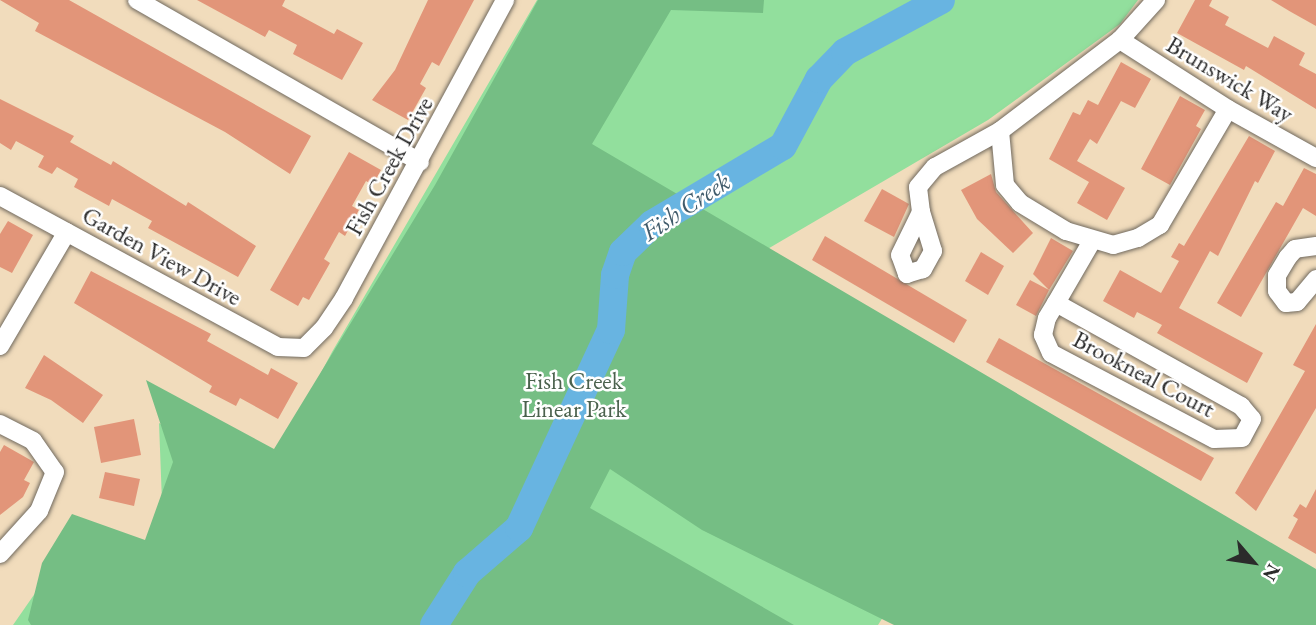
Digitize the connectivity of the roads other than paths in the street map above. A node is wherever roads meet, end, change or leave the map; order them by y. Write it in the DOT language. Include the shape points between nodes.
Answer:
graph roads {
  1 [pos="137,0"];
  2 [pos="505,0"];
  3 [pos="1156,0"];
  4 [pos="1120,40"];
  5 [pos="1228,109"];
  6 [pos="1000,131"];
  7 [pos="1316,158"];
  8 [pos="420,162"];
  9 [pos="0,196"];
  10 [pos="922,212"];
  11 [pos="67,232"];
  12 [pos="1092,241"];
  13 [pos="1316,246"];
  14 [pos="1316,279"];
  15 [pos="1056,303"];
  16 [pos="0,346"];
  17 [pos="304,348"];
  18 [pos="0,424"];
  19 [pos="0,554"];
  1 -- 8 [label="street"];
  2 -- 8 [label="street, Fish Creek Drive"];
  3 -- 4 [label="street"];
  4 -- 5 [label="street, Brunswick Way"];
  4 -- 6 [label="street"];
  5 -- 7 [label="street, Brunswick Way"];
  5 -- 12 [label="street" via="1160,225 1138,239 1112,246"];
  6 -- 10 [label="street" via="922,179 918,187"];
  6 -- 12 [label="street" via="1005,184 1020,204"];
  8 -- 17 [label="street, Fish Creek Drive" via="344,298"];
  9 -- 11 [label="street, Garden View Drive"];
  11 -- 16 [label="street"];
  11 -- 17 [label="street, Garden View Drive" via="278,346"];
  12 -- 15 [label="street, Brookneal Court"];
  13 -- 14 [label="street" via="1296,249 1288,257 1277,275 1277,291 1286,303 1297,302"];
  15 -- 15 [label="street, Brookneal Court" via="1043,335 1051,353 1214,439 1242,438 1252,419 1241,406"];
  18 -- 19 [label="street" via="33,441 55,472 39,511"];
}
